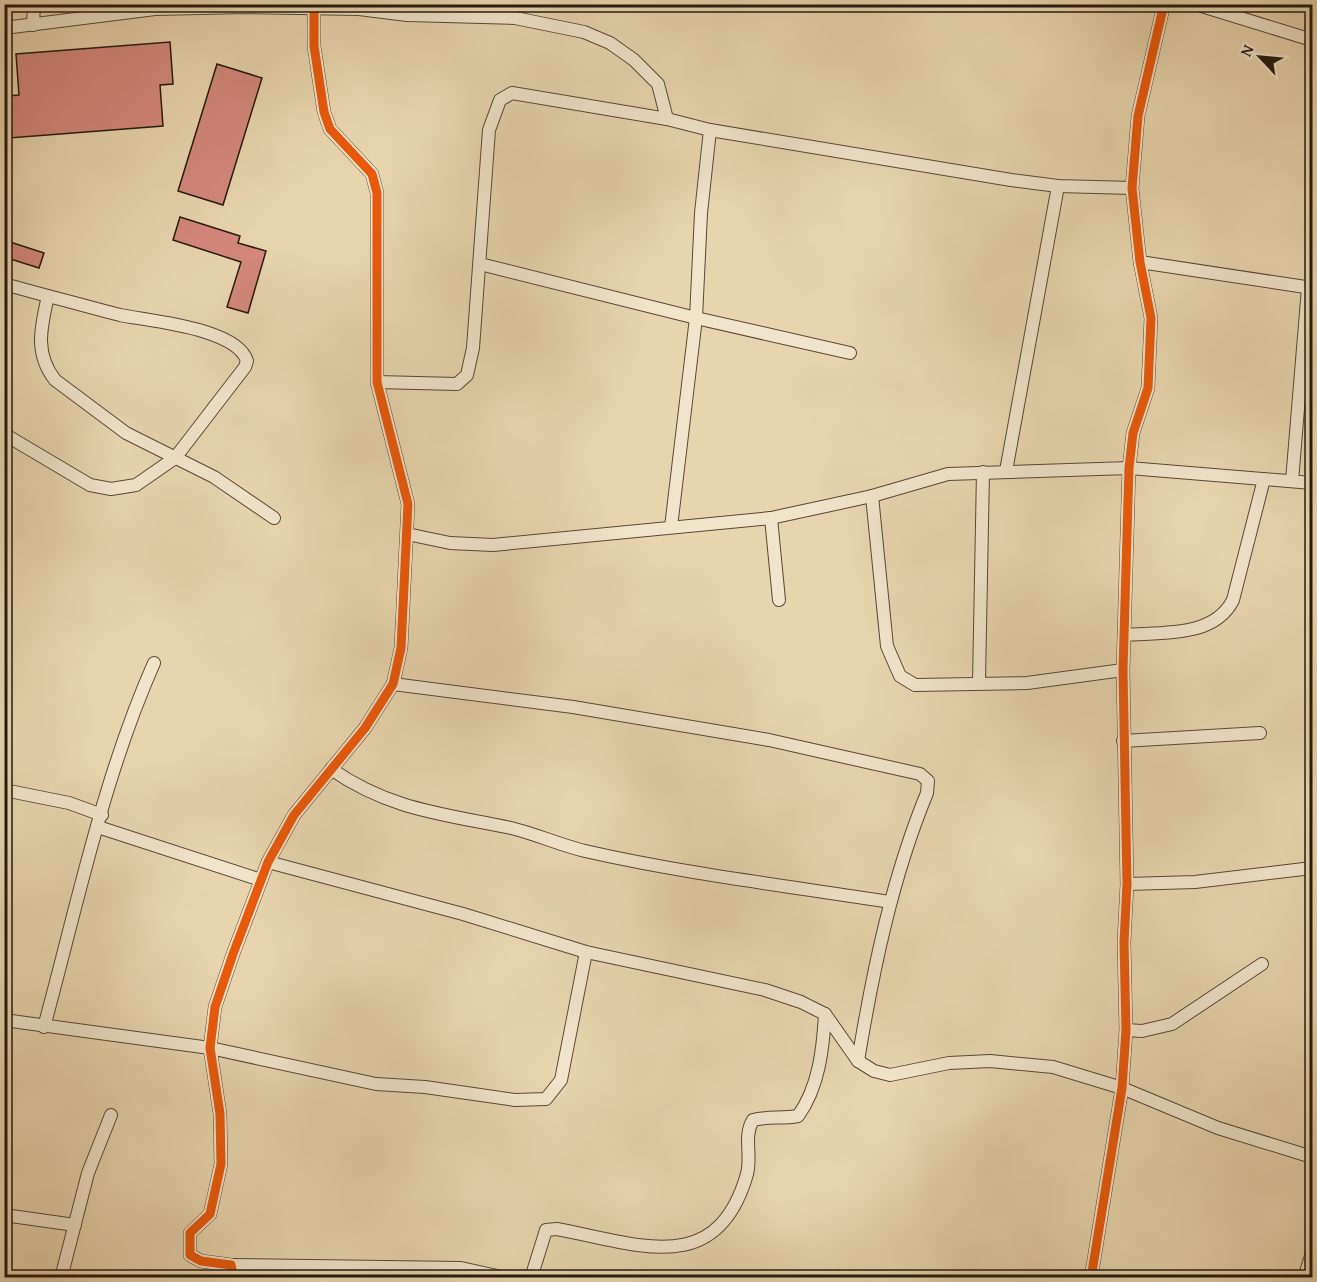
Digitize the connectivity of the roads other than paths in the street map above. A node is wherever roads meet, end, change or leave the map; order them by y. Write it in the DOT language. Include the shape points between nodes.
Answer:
graph roads {
  1 [pos="34,4"];
  2 [pos="1164,4"];
  3 [pos="1195,4"];
  4 [pos="314,7"];
  5 [pos="33,25"];
  6 [pos="4,28"];
  7 [pos="1312,38"];
  8 [pos="667,118"];
  9 [pos="710,130"];
  10 [pos="1058,186"];
  11 [pos="1132,188"];
  12 [pos="1140,262"];
  13 [pos="480,264"];
  14 [pos="4,284"];
  15 [pos="1310,288"];
  16 [pos="48,296"];
  17 [pos="696,318"];
  18 [pos="850,353"];
  19 [pos="377,382"];
  20 [pos="4,434"];
  21 [pos="175,458"];
  22 [pos="1129,468"];
  23 [pos="1006,471"];
  24 [pos="983,472"];
  25 [pos="1264,478"];
  26 [pos="1292,481"];
  27 [pos="1312,483"];
  28 [pos="872,496"];
  29 [pos="274,518"];
  30 [pos="771,518"];
  31 [pos="671,527"];
  32 [pos="408,534"];
  33 [pos="779,600"];
  34 [pos="1124,635"];
  35 [pos="154,663"];
  36 [pos="1123,670"];
  37 [pos="978,682"];
  38 [pos="393,684"];
  39 [pos="1260,733"];
  40 [pos="1123,741"];
  41 [pos="331,769"];
  42 [pos="4,790"];
  43 [pos="100,821"];
  44 [pos="267,862"];
  45 [pos="1312,868"];
  46 [pos="261,880"];
  47 [pos="1127,884"];
  48 [pos="890,902"];
  49 [pos="586,952"];
  50 [pos="1262,964"];
  51 [pos="825,1014"];
  52 [pos="4,1020"];
  53 [pos="44,1027"];
  54 [pos="1126,1029"];
  55 [pos="210,1048"];
  56 [pos="858,1061"];
  57 [pos="1122,1088"];
  58 [pos="111,1115"];
  59 [pos="1312,1157"];
  60 [pos="4,1215"];
  61 [pos="75,1225"];
  62 [pos="1312,1253"];
  63 [pos="233,1271"];
  64 [pos="61,1278"];
  65 [pos="506,1278"];
  66 [pos="531,1278"];
  67 [pos="1091,1278"];
  68 [pos="1304,1278"];
  1 -- 5 [label="street"];
  2 -- 11 [label="street" via="1138,116"];
  3 -- 7 [label="street"];
  4 -- 5 [label="street" via="155,9"];
  4 -- 8 [label="street" via="515,18 584,32 634,60 658,84"];
  4 -- 19 [label="street" via="314,46 324,112 330,129 372,174 377,193"];
  5 -- 6 [label="street"];
  8 -- 9 [label="street"];
  8 -- 13 [label="street" via="512,93 500,100 489,129"];
  9 -- 10 [label="street"];
  9 -- 17 [label="street"];
  10 -- 11 [label="street"];
  10 -- 23 [label="street"];
  11 -- 12 [label="street"];
  12 -- 15 [label="street"];
  12 -- 22 [label="street" via="1152,318 1151,348 1148,388 1133,433"];
  13 -- 17 [label="street"];
  13 -- 19 [label="street" via="475,338 467,375 457,384"];
  14 -- 16 [label="street"];
  15 -- 26 [label="street"];
  16 -- 21 [label="street" via="40,352 46,369 126,433"];
  16 -- 21 [label="street" via="122,315 188,326 241,349 247,361 245,367"];
  17 -- 18 [label="street"];
  17 -- 31 [label="street"];
  19 -- 32 [label="street" via="403,476"];
  20 -- 21 [label="street" via="90,485 111,489 136,485"];
  21 -- 29 [label="street" via="214,477"];
  22 -- 23 [label="street"];
  22 -- 25 [label="street"];
  22 -- 34 [label="street"];
  23 -- 24 [label="street"];
  24 -- 28 [label="street" via="948,474"];
  24 -- 37 [label="street"];
  25 -- 26 [label="street"];
  25 -- 34 [label="street" via="1227,612 1203,627"];
  26 -- 27 [label="street"];
  28 -- 30 [label="street"];
  28 -- 37 [label="street" via="887,646 900,676 915,685"];
  30 -- 31 [label="street"];
  30 -- 33 [label="street"];
  31 -- 32 [label="street" via="493,545 450,543"];
  32 -- 38 [label="street" via="401,648"];
  34 -- 36 [label="street"];
  35 -- 43 [label="street" via="137,702"];
  36 -- 37 [label="street" via="1027,684"];
  36 -- 40 [label="street"];
  38 -- 41 [label="street" via="365,728"];
  38 -- 48 [label="street" via="573,707 769,740 920,774 928,781 927,793 899,865"];
  39 -- 40 [label="street"];
  40 -- 47 [label="street"];
  41 -- 44 [label="street" via="294,815"];
  41 -- 48 [label="street" via="370,792 418,811 513,829 583,851 685,872"];
  42 -- 43 [label="street" via="69,803"];
  43 -- 46 [label="street"];
  43 -- 53 [label="street"];
  44 -- 46 [label="street"];
  44 -- 49 [label="street" via="463,914"];
  45 -- 47 [label="street" via="1196,882"];
  46 -- 55 [label="street" via="215,1007"];
  47 -- 54 [label="street"];
  48 -- 56 [label="street"];
  49 -- 51 [label="street" via="765,990"];
  49 -- 55 [label="street" via="561,1080 546,1099 515,1100 376,1084"];
  50 -- 54 [label="street" via="1172,1024 1142,1031"];
  51 -- 56 [label="street"];
  51 -- 66 [label="street" via="823,1044 808,1102 798,1116 753,1120 747,1129 748,1172 733,1210 718,1229 687,1245 654,1247 546,1230"];
  52 -- 53 [label="street"];
  53 -- 55 [label="street"];
  54 -- 57 [label="street"];
  55 -- 63 [label="street" via="220,1114 221,1164 210,1214 190,1233 188,1247 190,1255 201,1261"];
  56 -- 57 [label="street" via="890,1075 950,1063 1027,1063"];
  57 -- 59 [label="street" via="1218,1128"];
  57 -- 67 [label="street"];
  58 -- 61 [label="street" via="88,1173"];
  60 -- 61 [label="street"];
  61 -- 64 [label="street"];
  62 -- 68 [label="street"];
  63 -- 65 [label="street" via="461,1268"];
}
